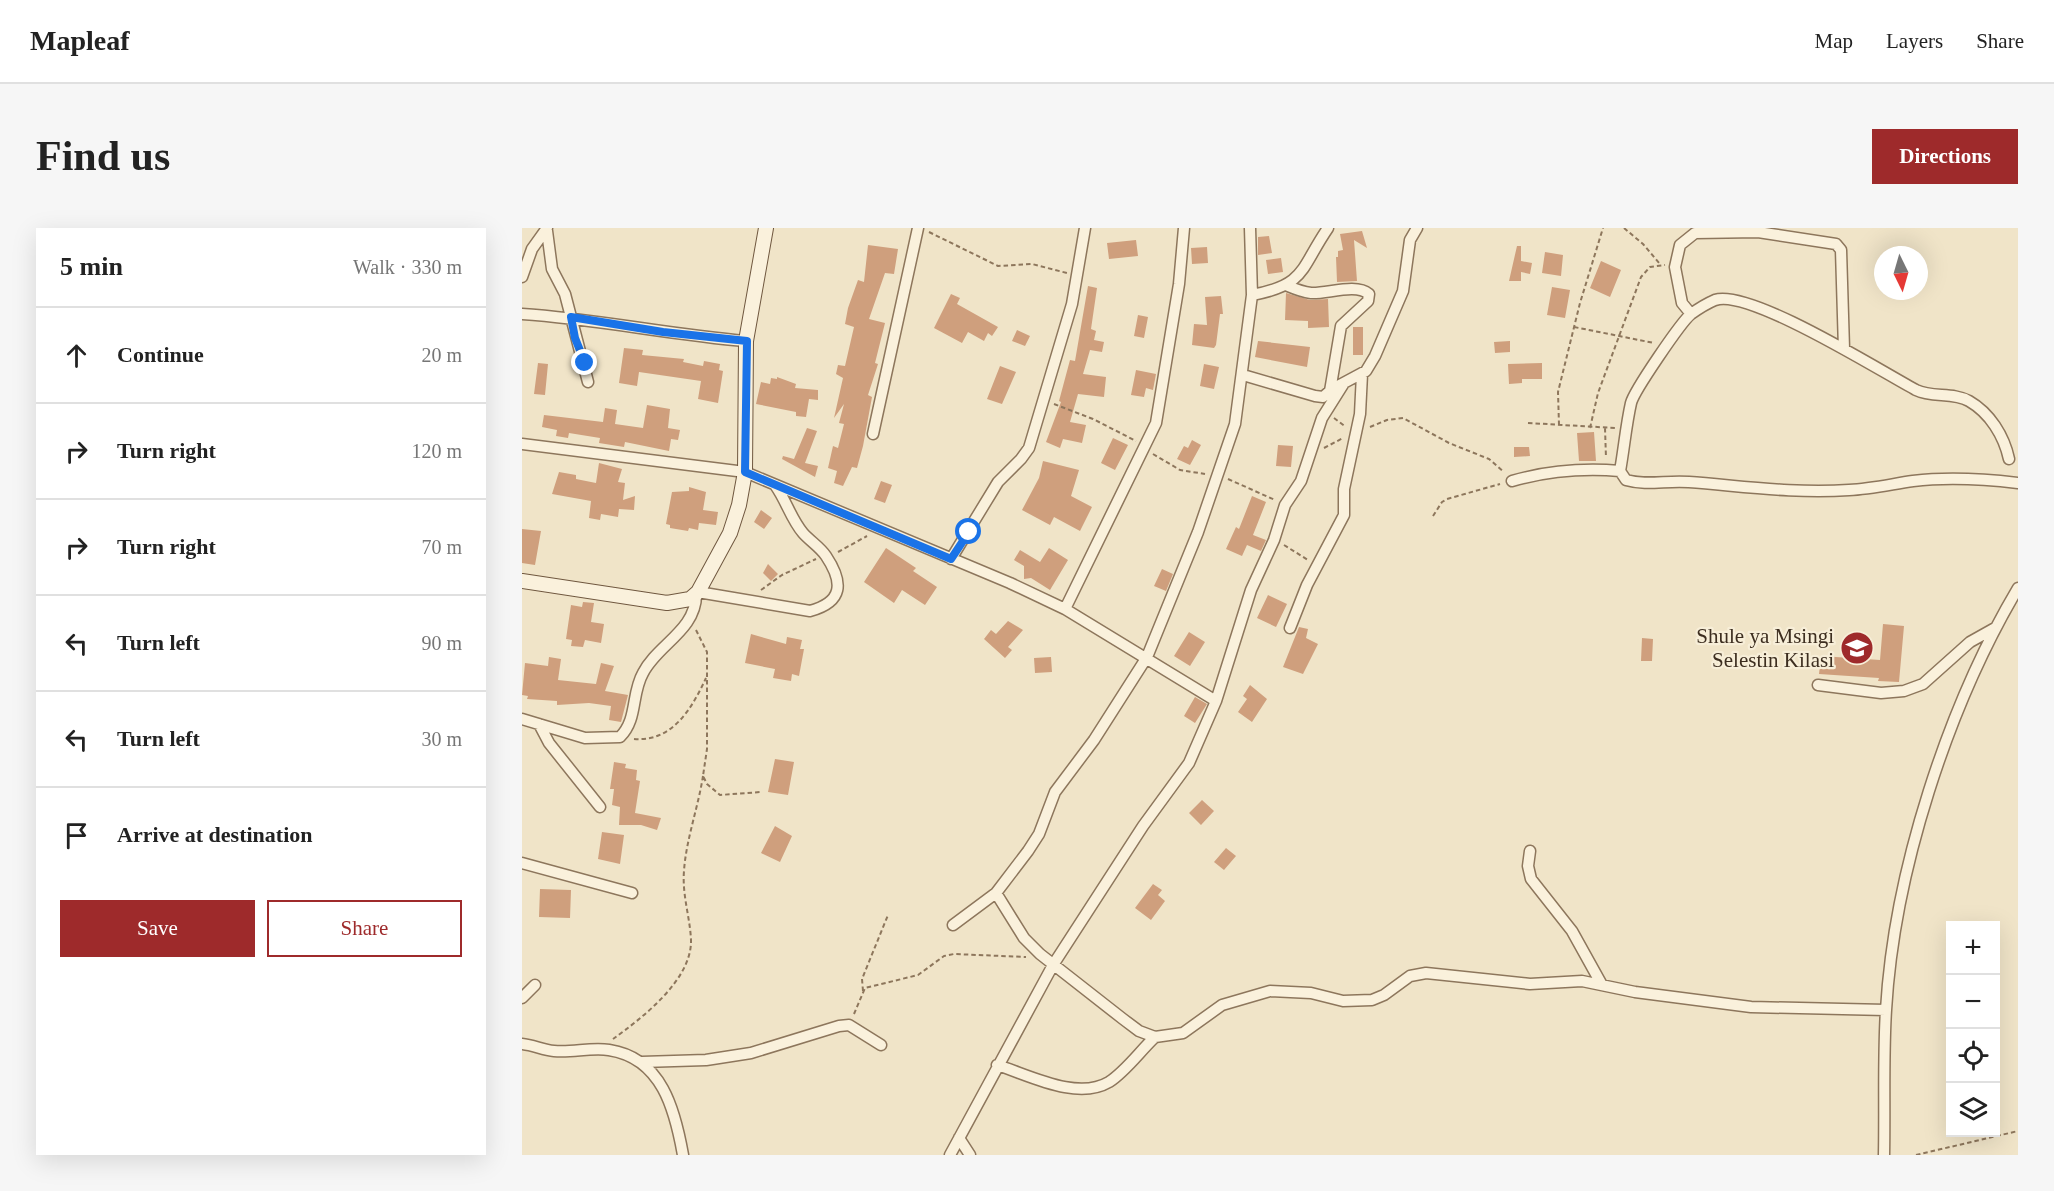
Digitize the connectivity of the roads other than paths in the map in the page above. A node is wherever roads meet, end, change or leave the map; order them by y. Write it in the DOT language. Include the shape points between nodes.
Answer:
graph roads {
  1 [pos="766,228"];
  2 [pos="919,228"];
  3 [pos="1085,228"];
  4 [pos="1184,228"];
  5 [pos="1250,228"];
  6 [pos="1328,228"];
  7 [pos="1417,228"];
  8 [pos="547,229"];
  9 [pos="1737,230"];
  10 [pos="522,277"];
  11 [pos="1288,286"];
  12 [pos="1252,295"];
  13 [pos="522,314"];
  14 [pos="1691,314"];
  15 [pos="571,317"];
  16 [pos="747,341"];
  17 [pos="1844,349"];
  18 [pos="1362,374"];
  19 [pos="1243,375"];
  20 [pos="588,382"];
  21 [pos="1344,383"];
  22 [pos="1330,391"];
  23 [pos="873,434"];
  24 [pos="522,444"];
  25 [pos="2009,459"];
  26 [pos="1620,471"];
  27 [pos="745,472"];
  28 [pos="1512,481"];
  29 [pos="2018,483"];
  30 [pos="776,485"];
  31 [pos="951,559"];
  32 [pos="522,581"];
  33 [pos="2018,588"];
  34 [pos="697,594"];
  35 [pos="1065,609"];
  36 [pos="1290,628"];
  37 [pos="1995,628"];
  38 [pos="1147,657"];
  39 [pos="1818,685"];
  40 [pos="1216,701"];
  41 [pos="522,719"];
  42 [pos="539,724"];
  43 [pos="600,807"];
  44 [pos="1530,851"];
  45 [pos="522,863"];
  46 [pos="632,893"];
  47 [pos="996,893"];
  48 [pos="953,925"];
  49 [pos="1053,964"];
  50 [pos="535,985"];
  51 [pos="1602,985"];
  52 [pos="522,998"];
  53 [pos="1886,1010"];
  54 [pos="1155,1037"];
  55 [pos="522,1044"];
  56 [pos="881,1045"];
  57 [pos="642,1062"];
  58 [pos="997,1065"];
  59 [pos="959,1138"];
  60 [pos="682,1155"];
  61 [pos="950,1155"];
  62 [pos="970,1155"];
  63 [pos="1884,1155"];
  1 -- 16 [label="street"];
  2 -- 23 [label="street"];
  3 -- 31 [label="street" via="1079,276 1029,448 998,483"];
  4 -- 35 [label="street" via="1162,399 1146,448"];
  5 -- 12 [label="street"];
  6 -- 11 [label="street" via="1298,278"];
  7 -- 18 [label="street" via="1410,240 1403,291 1375,356"];
  8 -- 10 [label="street" via="532,249"];
  8 -- 15 [label="street" via="552,269"];
  9 -- 14 [label="street" via="1695,233 1680,245 1675,267 1682,303"];
  9 -- 17 [label="street" via="1836,244 1841,250"];
  11 -- 12 [label="street"];
  11 -- 22 [label="street" via="1310,293 1353,290 1369,294 1368,301 1341,326"];
  12 -- 19 [label="street"];
  13 -- 15 [label="street"];
  14 -- 17 [label="street" via="1723,299 1772,314"];
  14 -- 26 [label="street" via="1635,392"];
  15 -- 16 [label="street"];
  15 -- 20 [label="street"];
  16 -- 27 [label="street"];
  17 -- 25 [label="street" via="1920,392 1968,400 1993,422"];
  18 -- 21 [label="street"];
  18 -- 36 [label="street" via="1362,399 1345,483 1344,515 1307,585"];
  19 -- 22 [label="street" via="1315,396 1323,397"];
  19 -- 38 [label="street" via="1235,424 1218,476"];
  21 -- 22 [label="street"];
  21 -- 40 [label="street" via="1328,407 1301,481 1285,506 1251,591"];
  24 -- 27 [label="street"];
  26 -- 28 [label="street" via="1543,472"];
  26 -- 29 [label="street" via="1626,480 1646,484 1689,482 1810,490 1965,479"];
  27 -- 30 [label="street"];
  27 -- 34 [label="street" via="730,533"];
  30 -- 31 [label="street"];
  30 -- 34 [label="street" via="804,534 826,555 837,582 835,598 827,606 810,611"];
  31 -- 35 [label="street"];
  32 -- 34 [label="street" via="667,603 680,603"];
  33 -- 37 [label="street"];
  34 -- 42 [label="street" via="695,609 687,622 642,674 633,715 620,737 585,738"];
  35 -- 38 [label="street"];
  37 -- 39 [label="street" via="1970,642 1923,684 1904,691 1881,693"];
  37 -- 53 [label="street" via="1929,791 1897,929"];
  38 -- 40 [label="street"];
  38 -- 47 [label="street" via="1095,740 1055,792 1029,851"];
  40 -- 49 [label="street" via="1189,763"];
  41 -- 42 [label="street"];
  42 -- 43 [label="street" via="549,743"];
  44 -- 51 [label="street" via="1531,879 1572,931"];
  45 -- 46 [label="street"];
  47 -- 48 [label="street"];
  47 -- 49 [label="street" via="1024,938"];
  49 -- 54 [label="street" via="1139,1031"];
  49 -- 58 [label="street"];
  50 -- 52 [label="street"];
  51 -- 53 [label="street" via="1751,1007"];
  51 -- 54 [label="street" via="1582,981 1507,983 1426,973 1410,976 1372,1000 1270,991 1222,1005 1183,1033"];
  53 -- 63 [label="street"];
  54 -- 58 [label="street" via="1118,1075 1094,1088 1066,1087"];
  55 -- 57 [label="street" via="561,1052 598,1049 624,1053"];
  56 -- 57 [label="street" via="849,1025 751,1053 706,1060"];
  57 -- 60 [label="street" via="667,1095 677,1120"];
  58 -- 59 [label="street"];
  59 -- 61 [label="street"];
  59 -- 62 [label="street"];
}
